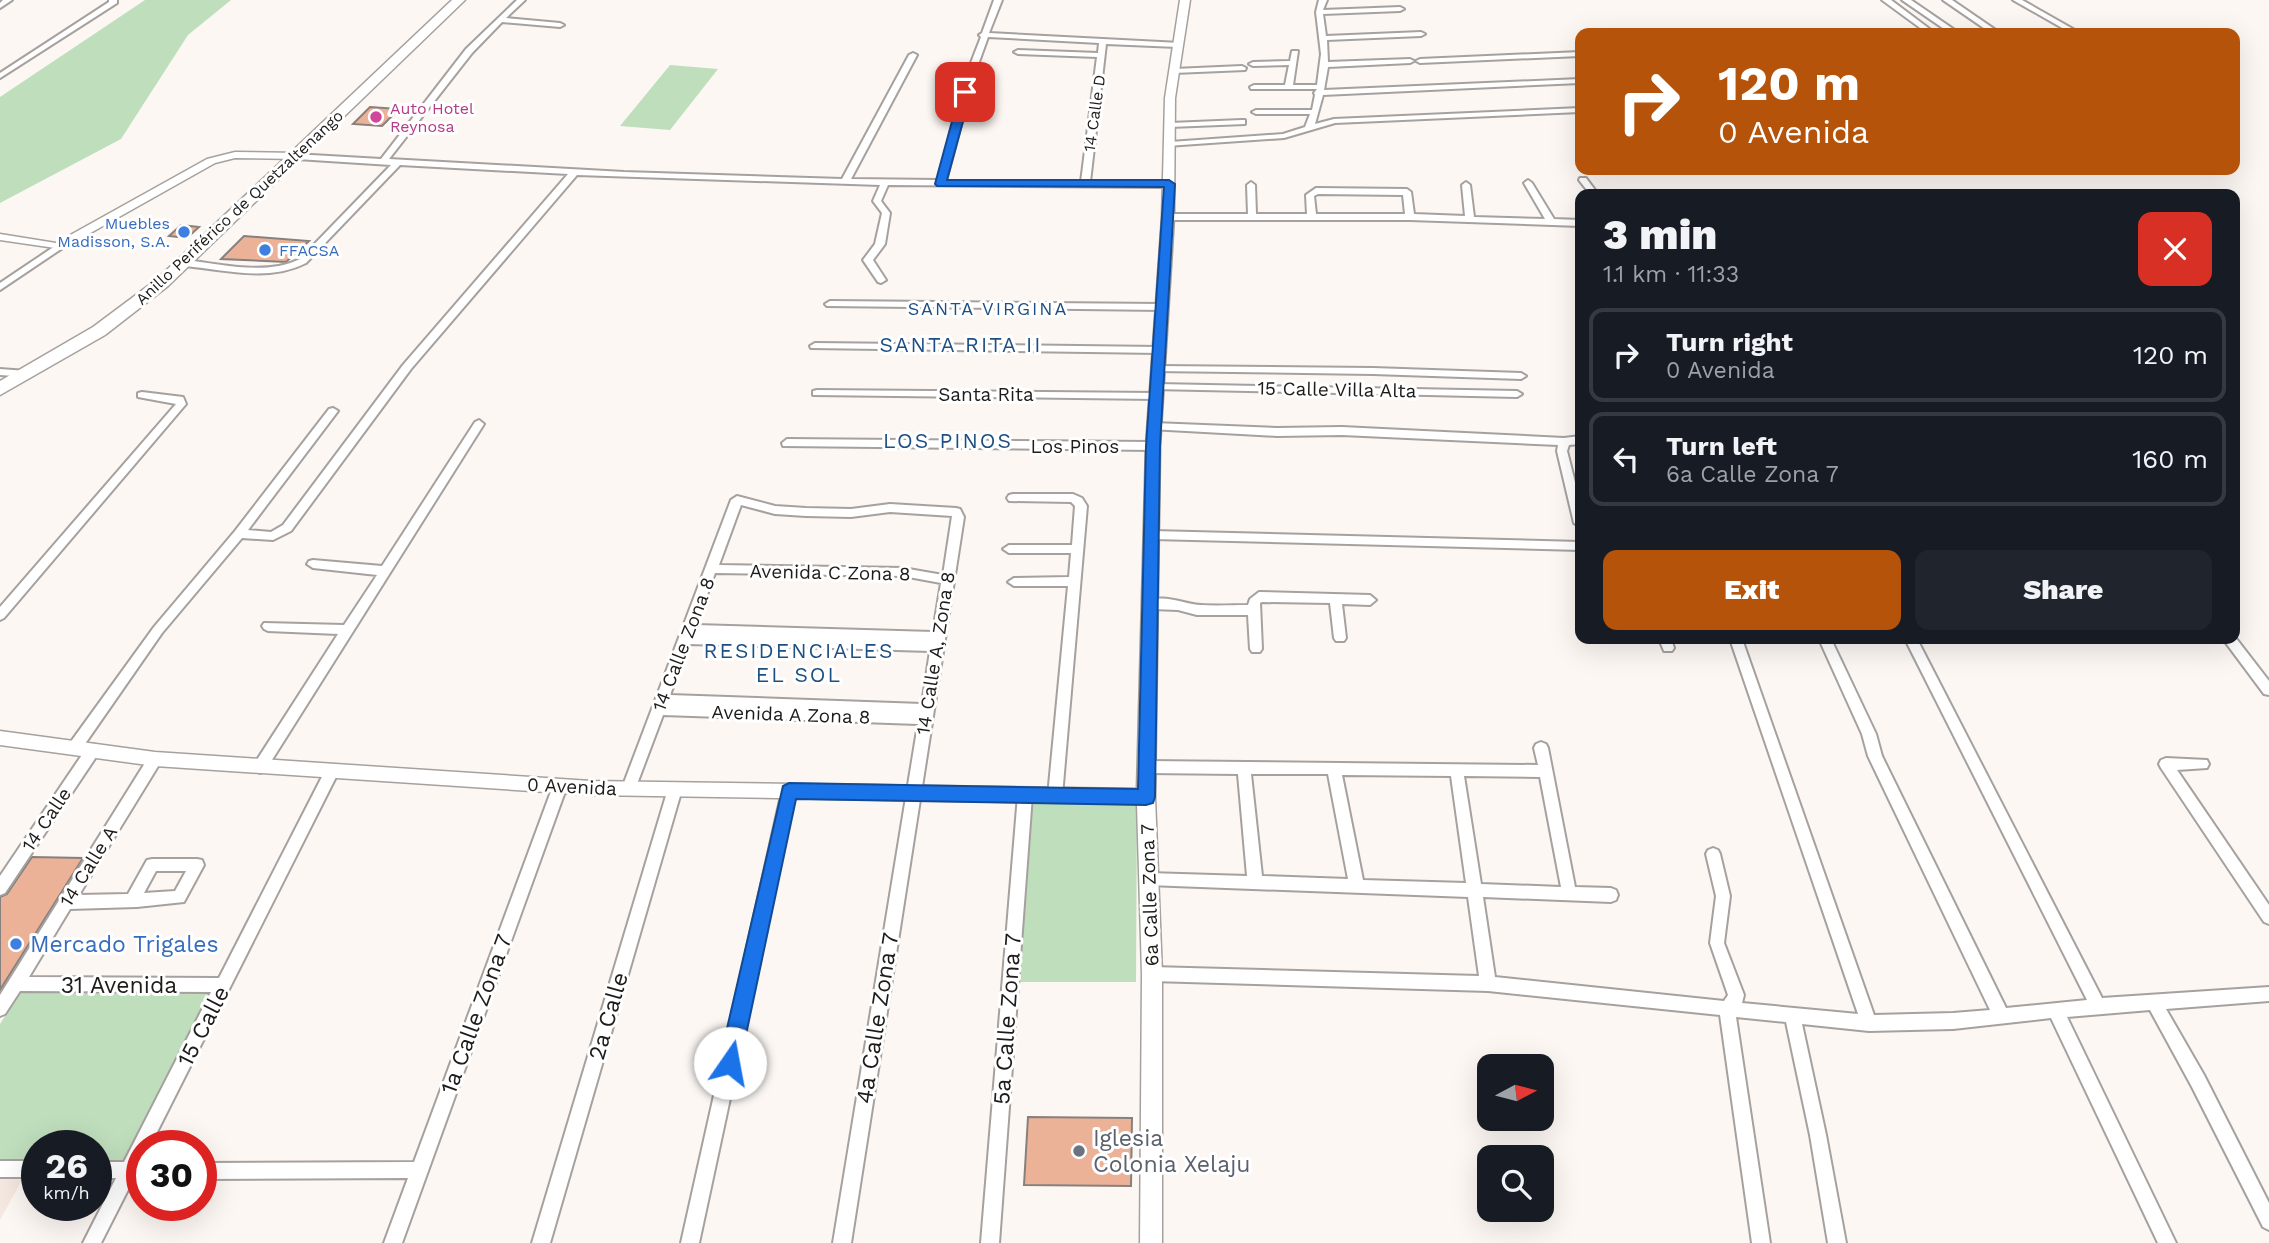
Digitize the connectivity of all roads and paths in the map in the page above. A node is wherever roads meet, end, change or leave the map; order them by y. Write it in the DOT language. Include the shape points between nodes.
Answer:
graph roads {
  1 [pos="8,0"];
  2 [pos="113,0"];
  3 [pos="459,0"];
  4 [pos="521,0"];
  5 [pos="998,0"];
  6 [pos="1185,0"];
  7 [pos="1323,0"];
  8 [pos="1886,0"];
  9 [pos="1906,0"];
  10 [pos="1947,0"];
  11 [pos="2017,0"];
  12 [pos="0,6"];
  13 [pos="1401,9"];
  14 [pos="1320,12"];
  15 [pos="499,20"];
  16 [pos="560,25"];
  17 [pos="1924,28"];
  18 [pos="1948,28"];
  19 [pos="1989,28"];
  20 [pos="2067,28"];
  21 [pos="1421,34"];
  22 [pos="983,35"];
  23 [pos="1323,38"];
  24 [pos="1103,41"];
  25 [pos="1177,45"];
  26 [pos="1018,51"];
  27 [pos="1294,53"];
  28 [pos="1575,54"];
  29 [pos="914,55"];
  30 [pos="1101,55"];
  31 [pos="1410,61"];
  32 [pos="1420,61"];
  33 [pos="1293,63"];
  34 [pos="1252,64"];
  35 [pos="1324,65"];
  36 [pos="1242,68"];
  37 [pos="1174,71"];
  38 [pos="0,76"];
  39 [pos="1575,81"];
  40 [pos="1289,86"];
  41 [pos="1254,87"];
  42 [pos="1319,90"];
  43 [pos="1256,112"];
  44 [pos="1314,112"];
  45 [pos="1575,112"];
  46 [pos="1242,122"];
  47 [pos="1170,125"];
  48 [pos="1308,129"];
  49 [pos="1170,144"];
  50 [pos="297,156"];
  51 [pos="383,162"];
  52 [pos="397,163"];
  53 [pos="574,173"];
  54 [pos="846,180"];
  55 [pos="1583,180"];
  56 [pos="885,182"];
  57 [pos="1528,183"];
  58 [pos="941,184"];
  59 [pos="1085,184"];
  60 [pos="1169,184"];
  61 [pos="1251,185"];
  62 [pos="1466,185"];
  63 [pos="1590,189"];
  64 [pos="1252,216"];
  65 [pos="1312,216"];
  66 [pos="1168,217"];
  67 [pos="1410,217"];
  68 [pos="1470,220"];
  69 [pos="1551,222"];
  70 [pos="1575,223"];
  71 [pos="0,237"];
  72 [pos="58,247"];
  73 [pos="185,262"];
  74 [pos="881,280"];
  75 [pos="0,287"];
  76 [pos="830,304"];
  77 [pos="1163,307"];
  78 [pos="814,346"];
  79 [pos="1160,350"];
  80 [pos="1158,369"];
  81 [pos="0,372"];
  82 [pos="27,374"];
  83 [pos="1521,376"];
  84 [pos="0,389"];
  85 [pos="1156,391"];
  86 [pos="817,393"];
  87 [pos="1517,394"];
  88 [pos="142,395"];
  89 [pos="332,411"];
  90 [pos="479,424"];
  91 [pos="1154,428"];
  92 [pos="1575,441"];
  93 [pos="1564,442"];
  94 [pos="787,443"];
  95 [pos="1153,446"];
  96 [pos="1013,498"];
  97 [pos="737,500"];
  98 [pos="1575,503"];
  99 [pos="239,534"];
  100 [pos="1153,535"];
  101 [pos="1575,546"];
  102 [pos="1009,549"];
  103 [pos="1077,549"];
  104 [pos="313,564"];
  105 [pos="711,569"];
  106 [pos="386,571"];
  107 [pos="947,580"];
  108 [pos="1075,581"];
  109 [pos="1014,582"];
  110 [pos="1336,600"];
  111 [pos="1370,600"];
  112 [pos="1152,604"];
  113 [pos="1253,610"];
  114 [pos="0,615"];
  115 [pos="268,626"];
  116 [pos="347,630"];
  117 [pos="687,634"];
  118 [pos="1340,638"];
  119 [pos="937,642"];
  120 [pos="1739,644"];
  121 [pos="1827,644"];
  122 [pos="1914,644"];
  123 [pos="2233,644"];
  124 [pos="1256,649"];
  125 [pos="2269,690"];
  126 [pos="660,705"];
  127 [pos="925,714"];
  128 [pos="0,738"];
  129 [pos="75,747"];
  130 [pos="1541,748"];
  131 [pos="93,750"];
  132 [pos="155,759"];
  133 [pos="2202,764"];
  134 [pos="260,767"];
  135 [pos="1147,767"];
  136 [pos="1244,767"];
  137 [pos="1334,770"];
  138 [pos="332,771"];
  139 [pos="1457,771"];
  140 [pos="1546,772"];
  141 [pos="560,786"];
  142 [pos="629,788"];
  143 [pos="675,789"];
  144 [pos="789,791"];
  145 [pos="912,793"];
  146 [pos="1025,795"];
  147 [pos="1055,796"];
  148 [pos="1146,797"];
  149 [pos="1713,854"];
  150 [pos="1148,879"];
  151 [pos="1255,881"];
  152 [pos="1357,886"];
  153 [pos="0,888"];
  154 [pos="1474,889"];
  155 [pos="1569,893"];
  156 [pos="1611,895"];
  157 [pos="133,899"];
  158 [pos="65,902"];
  159 [pos="2269,917"];
  160 [pos="1152,974"];
  161 [pos="15,984"];
  162 [pos="1488,984"];
  163 [pos="223,985"];
  164 [pos="2269,993"];
  165 [pos="2153,1001"];
  166 [pos="2098,1006"];
  167 [pos="1727,1008"];
  168 [pos="0,1009"];
  169 [pos="2056,1012"];
  170 [pos="1793,1017"];
  171 [pos="2002,1017"];
  172 [pos="1869,1023"];
  173 [pos="154,1130"];
  174 [pos="0,1169"];
  175 [pos="21,1169"];
  176 [pos="419,1170"];
  177 [pos="217,1171"];
  178 [pos="126,1185"];
  179 [pos="2269,1221"];
  180 [pos="92,1243"];
  181 [pos="393,1243"];
  182 [pos="541,1243"];
  183 [pos="691,1243"];
  184 [pos="842,1243"];
  185 [pos="990,1243"];
  186 [pos="1151,1243"];
  187 [pos="1761,1243"];
  188 [pos="1837,1243"];
  189 [pos="2166,1243"];
  1 -- 12 [label="street"];
  2 -- 38 [label="street"];
  3 -- 50 [label="highway, Anillo Periférico de Quetzaltenango"];
  4 -- 15 [label="street"];
  5 -- 22 [label="street"];
  6 -- 25 [label="street, 6a Calle Zona 7"];
  7 -- 14 [label="street"];
  8 -- 17 [label="street"];
  9 -- 18 [label="street"];
  10 -- 19 [label="street"];
  11 -- 20 [label="street"];
  13 -- 14 [label="street"];
  14 -- 23 [label="street"];
  15 -- 16 [label="street"];
  15 -- 51 [label="street"];
  21 -- 23 [label="street"];
  22 -- 24 [label="street"];
  22 -- 58 [label="street"];
  23 -- 35 [label="street"];
  24 -- 25 [label="street"];
  24 -- 30 [label="street, 14 Calle D"];
  25 -- 37 [label="street, 6a Calle Zona 7"];
  26 -- 30 [label="street"];
  27 -- 33 [label="street"];
  28 -- 32 [label="street"];
  29 -- 54 [label="street"];
  30 -- 59 [label="street, 14 Calle D"];
  31 -- 35 [label="street"];
  33 -- 34 [label="street"];
  33 -- 40 [label="street"];
  35 -- 42 [label="street"];
  36 -- 37 [label="street"];
  37 -- 47 [label="street, 6a Calle Zona 7"];
  39 -- 42 [label="street"];
  40 -- 41 [label="street"];
  40 -- 42 [label="street"];
  42 -- 44 [label="street"];
  43 -- 44 [label="street"];
  44 -- 48 [label="street"];
  45 -- 48 [label="street" via="1334,121"];
  46 -- 47 [label="street"];
  47 -- 49 [label="street, 6a Calle Zona 7"];
  48 -- 49 [label="street" via="1284,136"];
  49 -- 60 [label="street, 6a Calle Zona 7"];
  50 -- 51 [label="street"];
  50 -- 72 [label="street" via="218,158"];
  50 -- 73 [label="highway, Anillo Periférico de Quetzaltenango"];
  51 -- 52 [label="street"];
  52 -- 53 [label="street"];
  52 -- 73 [label="street" via="292,268 274,271"];
  53 -- 54 [label="street"];
  53 -- 99 [label="street" via="407,367 287,528 273,536"];
  54 -- 56 [label="street"];
  55 -- 63 [label="street"];
  56 -- 58 [label="street"];
  56 -- 74 [label="street" via="877,201 886,213 880,244 868,260"];
  57 -- 69 [label="street"];
  58 -- 59 [label="street"];
  59 -- 60 [label="street"];
  60 -- 66 [label="street, 6a Calle Zona 7"];
  61 -- 64 [label="street"];
  62 -- 68 [label="street"];
  64 -- 65 [label="street"];
  64 -- 66 [label="street"];
  65 -- 67 [label="street"];
  65 -- 67 [label="street" via="1310,195 1316,191 1407,192"];
  66 -- 77 [label="street, 6a Calle Zona 7"];
  67 -- 68 [label="street"];
  68 -- 69 [label="street"];
  69 -- 70 [label="street"];
  71 -- 72 [label="street"];
  72 -- 75 [label="street"];
  73 -- 82 [label="highway, Anillo Periférico de Quetzaltenango" via="116,319"];
  76 -- 77 [label="street"];
  77 -- 79 [label="street, 6a Calle Zona 7"];
  78 -- 79 [label="street"];
  79 -- 80 [label="street, 6a Calle Zona 7"];
  80 -- 83 [label="street"];
  80 -- 85 [label="street, 6a Calle Zona 7"];
  81 -- 82 [label="street"];
  82 -- 84 [label="highway, Anillo Periférico de Quetzaltenango"];
  85 -- 86 [label="street, Santa Rita"];
  85 -- 87 [label="street, 15 Calle Villa Alta"];
  85 -- 91 [label="street, 6a Calle Zona 7"];
  88 -- 114 [label="street" via="179,399 181,404"];
  89 -- 99 [label="street"];
  90 -- 106 [label="street"];
  91 -- 93 [label="street" via="1348,431"];
  91 -- 95 [label="street, 6a Calle Zona 7"];
  92 -- 93 [label="street"];
  93 -- 98 [label="street" via="1561,448"];
  94 -- 95 [label="street, Los Pinos"];
  95 -- 100 [label="street, 6a Calle Zona 7"];
  96 -- 103 [label="street" via="1078,501"];
  97 -- 105 [label="street, 14 Calle Zona 8"];
  97 -- 107 [label="street, 14 Calle A, Zona 8" via="806,512 890,508 956,512"];
  99 -- 129 [label="street" via="158,630"];
  100 -- 101 [label="street"];
  100 -- 112 [label="street, 6a Calle Zona 7"];
  102 -- 103 [label="street"];
  103 -- 108 [label="street"];
  104 -- 106 [label="street"];
  105 -- 107 [label="street, Avenida C Zona 8" via="903,572"];
  105 -- 117 [label="street, 14 Calle Zona 8"];
  106 -- 116 [label="street"];
  107 -- 119 [label="street, 14 Calle A, Zona 8"];
  108 -- 109 [label="street"];
  108 -- 147 [label="street"];
  110 -- 111 [label="street"];
  110 -- 113 [label="street" via="1262,596 1255,600"];
  110 -- 118 [label="street"];
  112 -- 113 [label="street"];
  112 -- 135 [label="street, 6a Calle Zona 7"];
  113 -- 124 [label="street"];
  115 -- 116 [label="street"];
  116 -- 134 [label="street"];
  117 -- 119 [label="street"];
  117 -- 126 [label="street, 14 Calle Zona 8"];
  119 -- 127 [label="street, 14 Calle A, Zona 8"];
  120 -- 172 [label="street"];
  121 -- 171 [label="street" via="1875,756"];
  122 -- 166 [label="street"];
  123 -- 125 [label="street"];
  126 -- 127 [label="street, Avenida A Zona 8"];
  126 -- 142 [label="street, 14 Calle Zona 8"];
  127 -- 145 [label="street, 14 Calle A, Zona 8"];
  128 -- 129 [label="street, 0 Avenida"];
  129 -- 131 [label="street, 0 Avenida"];
  130 -- 140 [label="street"];
  131 -- 132 [label="street, 0 Avenida"];
  131 -- 153 [label="street, 14 Calle"];
  132 -- 134 [label="street, 0 Avenida"];
  132 -- 158 [label="street, 14 Calle A"];
  133 -- 159 [label="street" via="2166,764"];
  134 -- 138 [label="street, 0 Avenida"];
  135 -- 136 [label="street"];
  135 -- 148 [label="street, 6a Calle Zona 7"];
  136 -- 137 [label="street"];
  136 -- 151 [label="street"];
  137 -- 139 [label="street"];
  137 -- 152 [label="street"];
  138 -- 141 [label="street, 0 Avenida"];
  138 -- 163 [label="street, 15 Calle"];
  139 -- 140 [label="street"];
  139 -- 154 [label="street"];
  140 -- 155 [label="street"];
  141 -- 142 [label="street, 0 Avenida"];
  141 -- 176 [label="street, 1a Calle Zona 7"];
  142 -- 143 [label="street, 0 Avenida"];
  143 -- 144 [label="street, 0 Avenida"];
  143 -- 182 [label="street, 2a Calle"];
  144 -- 145 [label="street, 0 Avenida"];
  144 -- 183 [label="street"];
  145 -- 146 [label="street, 0 Avenida"];
  145 -- 184 [label="street, 4a Calle Zona 7"];
  146 -- 147 [label="street, 0 Avenida"];
  146 -- 185 [label="street, 5a Calle Zona 7"];
  147 -- 148 [label="street, 0 Avenida"];
  148 -- 150 [label="street, 6a Calle Zona 7"];
  149 -- 167 [label="street" via="1723,896 1717,943 1736,995"];
  150 -- 151 [label="street"];
  150 -- 160 [label="street, 6a Calle Zona 7"];
  151 -- 152 [label="street"];
  152 -- 154 [label="street"];
  154 -- 155 [label="street"];
  154 -- 162 [label="street"];
  155 -- 156 [label="street"];
  157 -- 157 [label="street" via="152,865 197,865 179,897"];
  157 -- 158 [label="street"];
  158 -- 161 [label="street, 14 Calle A"];
  160 -- 162 [label="street"];
  160 -- 186 [label="street, 6a Calle Zona 7"];
  161 -- 163 [label="street, 31 Avenida"];
  161 -- 168 [label="street, 14 Calle A"];
  162 -- 167 [label="street"];
  163 -- 173 [label="street, 15 Calle"];
  164 -- 165 [label="street"];
  165 -- 166 [label="street"];
  165 -- 179 [label="street"];
  166 -- 169 [label="street"];
  167 -- 170 [label="street"];
  167 -- 187 [label="street"];
  169 -- 171 [label="street"];
  169 -- 189 [label="street"];
  170 -- 172 [label="street"];
  170 -- 188 [label="street"];
  171 -- 172 [label="street"];
  174 -- 175 [label="street"];
  176 -- 177 [label="street"];
  176 -- 181 [label="street, 1a Calle Zona 7"];
  178 -- 180 [label="street, 15 Calle"];
}
